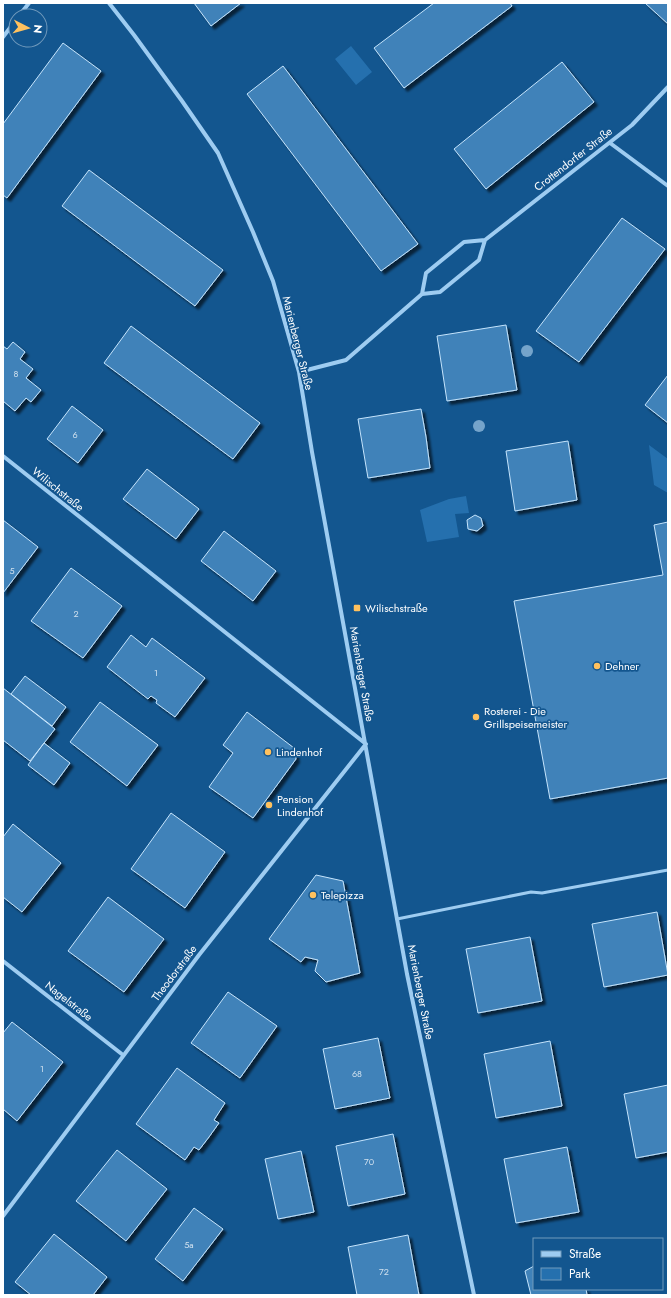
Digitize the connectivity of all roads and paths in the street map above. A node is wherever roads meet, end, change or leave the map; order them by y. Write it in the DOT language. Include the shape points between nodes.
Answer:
graph roads {
  1 [pos="109,3"];
  2 [pos="668,87"];
  3 [pos="610,143"];
  4 [pos="668,186"];
  5 [pos="485,240"];
  6 [pos="422,294"];
  7 [pos="299,372"];
  8 [pos="3,456"];
  9 [pos="366,744"];
  10 [pos="668,870"];
  11 [pos="397,919"];
  12 [pos="3,961"];
  13 [pos="123,1055"];
  14 [pos="3,1216"];
  15 [pos="474,1295"];
  1 -- 7 [label="street, Marienberger Straße" via="218,153 272,281"];
  2 -- 3 [label="street, Crottendorfer Straße" via="632,125"];
  3 -- 4 [label="street"];
  3 -- 5 [label="street, Crottendorfer Straße"];
  5 -- 6 [label="street" via="479,260 440,292"];
  5 -- 6 [label="street" via="464,242 426,273"];
  6 -- 7 [label="street" via="346,360"];
  7 -- 9 [label="street, Marienberger Straße"];
  8 -- 9 [label="street, Wilischstraße"];
  9 -- 11 [label="street, Marienberger Straße"];
  9 -- 13 [label="street, Theodorstraße"];
  10 -- 11 [label="lane" via="542,893 531,892"];
  11 -- 15 [label="street, Marienberger Straße"];
  12 -- 13 [label="street, Nagelstraße"];
  13 -- 14 [label="street, Theodorstraße"];
}
